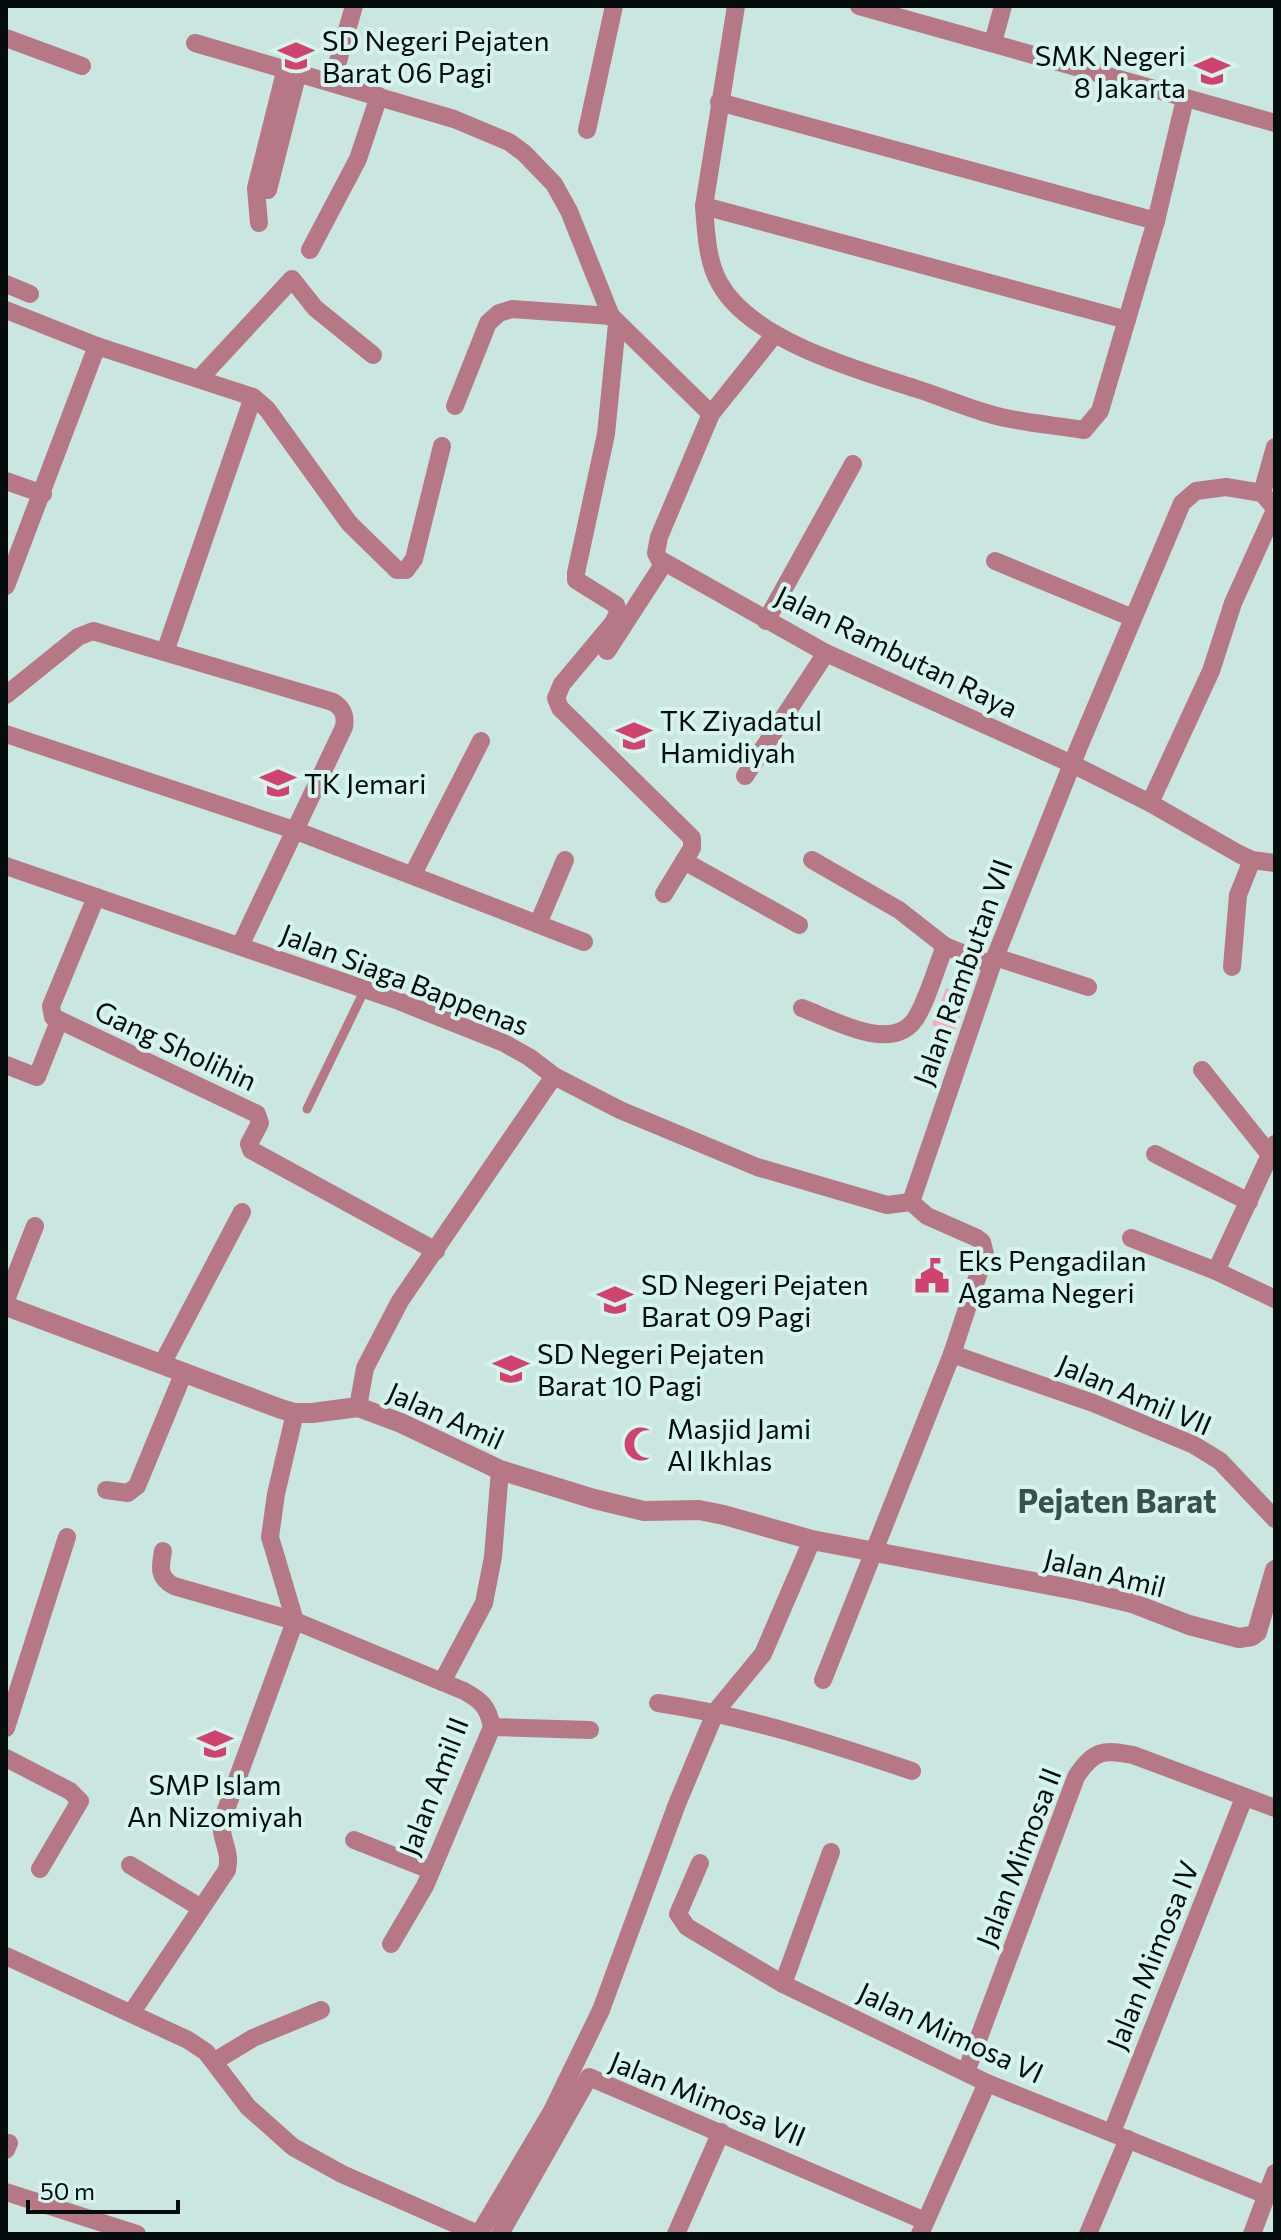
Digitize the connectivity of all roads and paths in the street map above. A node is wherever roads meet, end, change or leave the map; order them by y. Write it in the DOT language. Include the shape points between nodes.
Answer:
graph roads {
  1 [pos="354,6"];
  2 [pos="614,6"];
  3 [pos="736,6"];
  4 [pos="859,6"];
  5 [pos="1003,6"];
  6 [pos="6,38"];
  7 [pos="993,42"];
  8 [pos="195,43"];
  9 [pos="82,66"];
  10 [pos="292,70"];
  11 [pos="332,82"];
  12 [pos="379,96"];
  13 [pos="1185,99"];
  14 [pos="719,102"];
  15 [pos="1275,123"];
  16 [pos="587,130"];
  17 [pos="268,190"];
  18 [pos="704,206"];
  19 [pos="1156,221"];
  20 [pos="259,223"];
  21 [pos="310,250"];
  22 [pos="6,284"];
  23 [pos="30,294"];
  24 [pos="6,310"];
  25 [pos="614,320"];
  26 [pos="1127,320"];
  27 [pos="775,334"];
  28 [pos="97,346"];
  29 [pos="373,355"];
  30 [pos="199,379"];
  31 [pos="253,397"];
  32 [pos="455,406"];
  33 [pos="711,414"];
  34 [pos="442,446"];
  35 [pos="1275,447"];
  36 [pos="853,464"];
  37 [pos="6,481"];
  38 [pos="1262,493"];
  39 [pos="43,494"];
  40 [pos="1275,509"];
  41 [pos="995,561"];
  42 [pos="664,563"];
  43 [pos="6,586"];
  44 [pos="1133,618"];
  45 [pos="766,621"];
  46 [pos="607,651"];
  47 [pos="165,652"];
  48 [pos="826,653"];
  49 [pos="6,695"];
  50 [pos="6,734"];
  51 [pos="481,741"];
  52 [pos="1072,764"];
  53 [pos="745,776"];
  54 [pos="1150,803"];
  55 [pos="294,830"];
  56 [pos="565,860"];
  57 [pos="812,860"];
  58 [pos="1252,860"];
  59 [pos="684,861"];
  60 [pos="1275,863"];
  61 [pos="6,866"];
  62 [pos="413,874"];
  63 [pos="664,894"];
  64 [pos="96,897"];
  65 [pos="538,924"];
  66 [pos="799,925"];
  67 [pos="584,942"];
  68 [pos="240,946"];
  69 [pos="945,946"];
  70 [pos="993,961"];
  71 [pos="1232,967"];
  72 [pos="1088,987"];
  73 [pos="365,989"];
  74 [pos="802,1008"];
  75 [pos="59,1021"];
  76 [pos="6,1065"];
  77 [pos="1202,1070"];
  78 [pos="554,1076"];
  79 [pos="307,1109"];
  80 [pos="1273,1149"];
  81 [pos="1155,1154"];
  82 [pos="911,1202"];
  83 [pos="1249,1202"];
  84 [pos="242,1212"];
  85 [pos="35,1226"];
  86 [pos="1131,1238"];
  87 [pos="436,1251"];
  88 [pos="1216,1271"];
  89 [pos="1275,1299"];
  90 [pos="6,1300"];
  91 [pos="6,1306"];
  92 [pos="952,1354"];
  93 [pos="162,1364"];
  94 [pos="184,1372"];
  95 [pos="358,1407"];
  96 [pos="295,1413"];
  97 [pos="500,1470"];
  98 [pos="106,1490"];
  99 [pos="1275,1519"];
  100 [pos="67,1537"];
  101 [pos="812,1540"];
  102 [pos="163,1551"];
  103 [pos="873,1551"];
  104 [pos="1275,1570"];
  105 [pos="295,1621"];
  106 [pos="823,1680"];
  107 [pos="442,1682"];
  108 [pos="658,1703"];
  109 [pos="716,1711"];
  110 [pos="492,1727"];
  111 [pos="6,1728"];
  112 [pos="590,1730"];
  113 [pos="6,1758"];
  114 [pos="912,1771"];
  115 [pos="1244,1798"];
  116 [pos="1275,1808"];
  117 [pos="354,1840"];
  118 [pos="831,1852"];
  119 [pos="700,1863"];
  120 [pos="130,1865"];
  121 [pos="40,1869"];
  122 [pos="430,1870"];
  123 [pos="201,1908"];
  124 [pos="391,1944"];
  125 [pos="6,1956"];
  126 [pos="783,1984"];
  127 [pos="321,2010"];
  128 [pos="132,2012"];
  129 [pos="215,2061"];
  130 [pos="966,2072"];
  131 [pos="987,2083"];
  132 [pos="721,2132"];
  133 [pos="1120,2136"];
  134 [pos="1275,2173"];
  135 [pos="6,2192"];
  136 [pos="1266,2195"];
  137 [pos="923,2227"];
  138 [pos="137,2234"];
  139 [pos="479,2234"];
  140 [pos="500,2234"];
  141 [pos="676,2234"];
  142 [pos="1088,2234"];
  143 [pos="1252,2234"];
  1 -- 11 [label="street"];
  2 -- 16 [label="street"];
  3 -- 14 [label="street"];
  4 -- 7 [label="street"];
  5 -- 7 [label="street"];
  6 -- 9 [label="street"];
  7 -- 13 [label="street"];
  8 -- 10 [label="street"];
  10 -- 11 [label="street"];
  10 -- 17 [label="street"];
  10 -- 20 [label="street" via="256,188"];
  11 -- 12 [label="street"];
  12 -- 21 [label="street" via="358,159"];
  12 -- 25 [label="street" via="509,142 541,168 569,211"];
  13 -- 15 [label="street"];
  13 -- 19 [label="street"];
  14 -- 18 [label="street"];
  14 -- 19 [label="street"];
  18 -- 26 [label="street"];
  18 -- 27 [label="street" via="706,237 721,286"];
  19 -- 26 [label="street"];
  22 -- 23 [label="street"];
  24 -- 28 [label="street"];
  25 -- 32 [label="street" via="512,309 499,313 484,331"];
  25 -- 33 [label="street"];
  25 -- 59 [label="street" via="606,434 576,580 616,605 618,613 556,698 560,708 692,838"];
  26 -- 27 [label="street" via="1100,411 1084,430 994,416 845,366"];
  27 -- 33 [label="street"];
  28 -- 30 [label="street"];
  28 -- 39 [label="street"];
  29 -- 30 [label="street" via="315,308 292,279"];
  30 -- 31 [label="street"];
  31 -- 34 [label="street" via="349,523 397,570 406,570 414,559"];
  31 -- 47 [label="street"];
  33 -- 42 [label="street" via="656,546"];
  35 -- 38 [label="street"];
  36 -- 45 [label="street"];
  37 -- 39 [label="street"];
  38 -- 40 [label="street"];
  38 -- 44 [label="street, Jalan Rambutan VII" via="1214,487 1196,491 1182,503"];
  39 -- 43 [label="street"];
  40 -- 54 [label="street" via="1233,603 1211,671"];
  41 -- 44 [label="street"];
  42 -- 45 [label="street, Jalan Rambutan Raya"];
  42 -- 46 [label="street"];
  44 -- 52 [label="street, Jalan Rambutan VII"];
  45 -- 48 [label="street, Jalan Rambutan Raya"];
  47 -- 49 [label="street" via="86,632"];
  47 -- 55 [label="street" via="341,708 344,727"];
  48 -- 52 [label="street, Jalan Rambutan Raya"];
  48 -- 53 [label="street"];
  50 -- 55 [label="street"];
  51 -- 62 [label="street"];
  52 -- 54 [label="street, Jalan Rambutan Raya"];
  52 -- 70 [label="street, Jalan Rambutan VII"];
  54 -- 58 [label="street, Jalan Rambutan Raya"];
  55 -- 62 [label="street"];
  55 -- 68 [label="street"];
  56 -- 65 [label="street"];
  57 -- 69 [label="street" via="899,910"];
  58 -- 60 [label="street"];
  58 -- 71 [label="street" via="1238,895"];
  59 -- 63 [label="street"];
  59 -- 66 [label="street"];
  61 -- 64 [label="street, Jalan Siaga Bappenas"];
  62 -- 65 [label="street"];
  64 -- 68 [label="street, Jalan Siaga Bappenas"];
  64 -- 75 [label="street" via="51,1006"];
  65 -- 67 [label="street"];
  68 -- 73 [label="street, Jalan Siaga Bappenas"];
  69 -- 70 [label="street"];
  69 -- 74 [label="street" via="914,1021 896,1034 865,1031"];
  70 -- 72 [label="street"];
  70 -- 82 [label="street, Jalan Rambutan VII"];
  73 -- 78 [label="street, Jalan Siaga Bappenas" via="504,1043"];
  73 -- 79 [label="lane"];
  75 -- 76 [label="street, Gang Sholihin" via="37,1077"];
  75 -- 87 [label="street, Gang Sholihin" via="257,1114 260,1123 251,1150"];
  77 -- 80 [label="street"];
  78 -- 82 [label="street, Jalan Siaga Bappenas" via="620,1110 757,1167 887,1205"];
  78 -- 87 [label="street"];
  80 -- 83 [label="street"];
  81 -- 83 [label="street"];
  82 -- 92 [label="street" via="984,1246"];
  83 -- 88 [label="street"];
  84 -- 93 [label="street"];
  85 -- 90 [label="street"];
  86 -- 88 [label="street"];
  87 -- 95 [label="street" via="372,1352"];
  88 -- 89 [label="street"];
  91 -- 93 [label="street, Jalan Amil"];
  92 -- 99 [label="street, Jalan Amil VII" via="1194,1445 1220,1461"];
  92 -- 103 [label="street"];
  93 -- 94 [label="street, Jalan Amil"];
  94 -- 96 [label="street, Jalan Amil"];
  94 -- 98 [label="street" via="137,1486 128,1493"];
  95 -- 96 [label="street, Jalan Amil"];
  95 -- 97 [label="street, Jalan Amil"];
  96 -- 105 [label="street" via="270,1537"];
  97 -- 101 [label="street, Jalan Amil" via="644,1511 699,1510"];
  97 -- 107 [label="street" via="484,1603"];
  100 -- 111 [label="street"];
  101 -- 103 [label="street, Jalan Amil"];
  101 -- 109 [label="street" via="763,1654"];
  102 -- 105 [label="street, Jalan Amil II" via="160,1573 166,1582"];
  103 -- 104 [label="street, Jalan Amil" via="1132,1603 1239,1638 1257,1632"];
  103 -- 106 [label="street"];
  105 -- 107 [label="street, Jalan Amil II"];
  105 -- 123 [label="street" via="223,1818 220,1833 228,1853 227,1870"];
  107 -- 110 [label="street, Jalan Amil II" via="485,1704"];
  108 -- 109 [label="street"];
  109 -- 114 [label="street"];
  109 -- 139 [label="street" via="601,2010 552,2111"];
  110 -- 112 [label="street"];
  110 -- 122 [label="street, Jalan Amil II"];
  113 -- 121 [label="street" via="80,1801"];
  115 -- 116 [label="street, Jalan Mimosa II"];
  115 -- 130 [label="street, Jalan Mimosa II" via="1133,1755 1114,1751 1090,1758 1076,1777"];
  115 -- 133 [label="street, Jalan Mimosa IV"];
  117 -- 122 [label="street"];
  118 -- 126 [label="street"];
  119 -- 126 [label="street, Jalan Mimosa VI" via="678,1914 687,1927"];
  120 -- 123 [label="street"];
  122 -- 124 [label="street, Jalan Amil II"];
  123 -- 128 [label="street"];
  125 -- 128 [label="street"];
  126 -- 130 [label="street, Jalan Mimosa VI"];
  127 -- 129 [label="street" via="253,2038"];
  128 -- 129 [label="street" via="188,2040"];
  129 -- 139 [label="street" via="248,2107 293,2147"];
  130 -- 131 [label="street, Jalan Mimosa VI"];
  131 -- 133 [label="street, Jalan Mimosa VI"];
  131 -- 137 [label="street"];
  132 -- 137 [label="street, Jalan Mimosa VII"];
  132 -- 140 [label="street, Jalan Mimosa VII" via="589,2077"];
  132 -- 141 [label="street"];
  133 -- 136 [label="street, Jalan Mimosa VI"];
  133 -- 142 [label="street, Jalan Mimosa IV"];
  134 -- 136 [label="street"];
  135 -- 138 [label="street"];
  136 -- 143 [label="street"];
}
